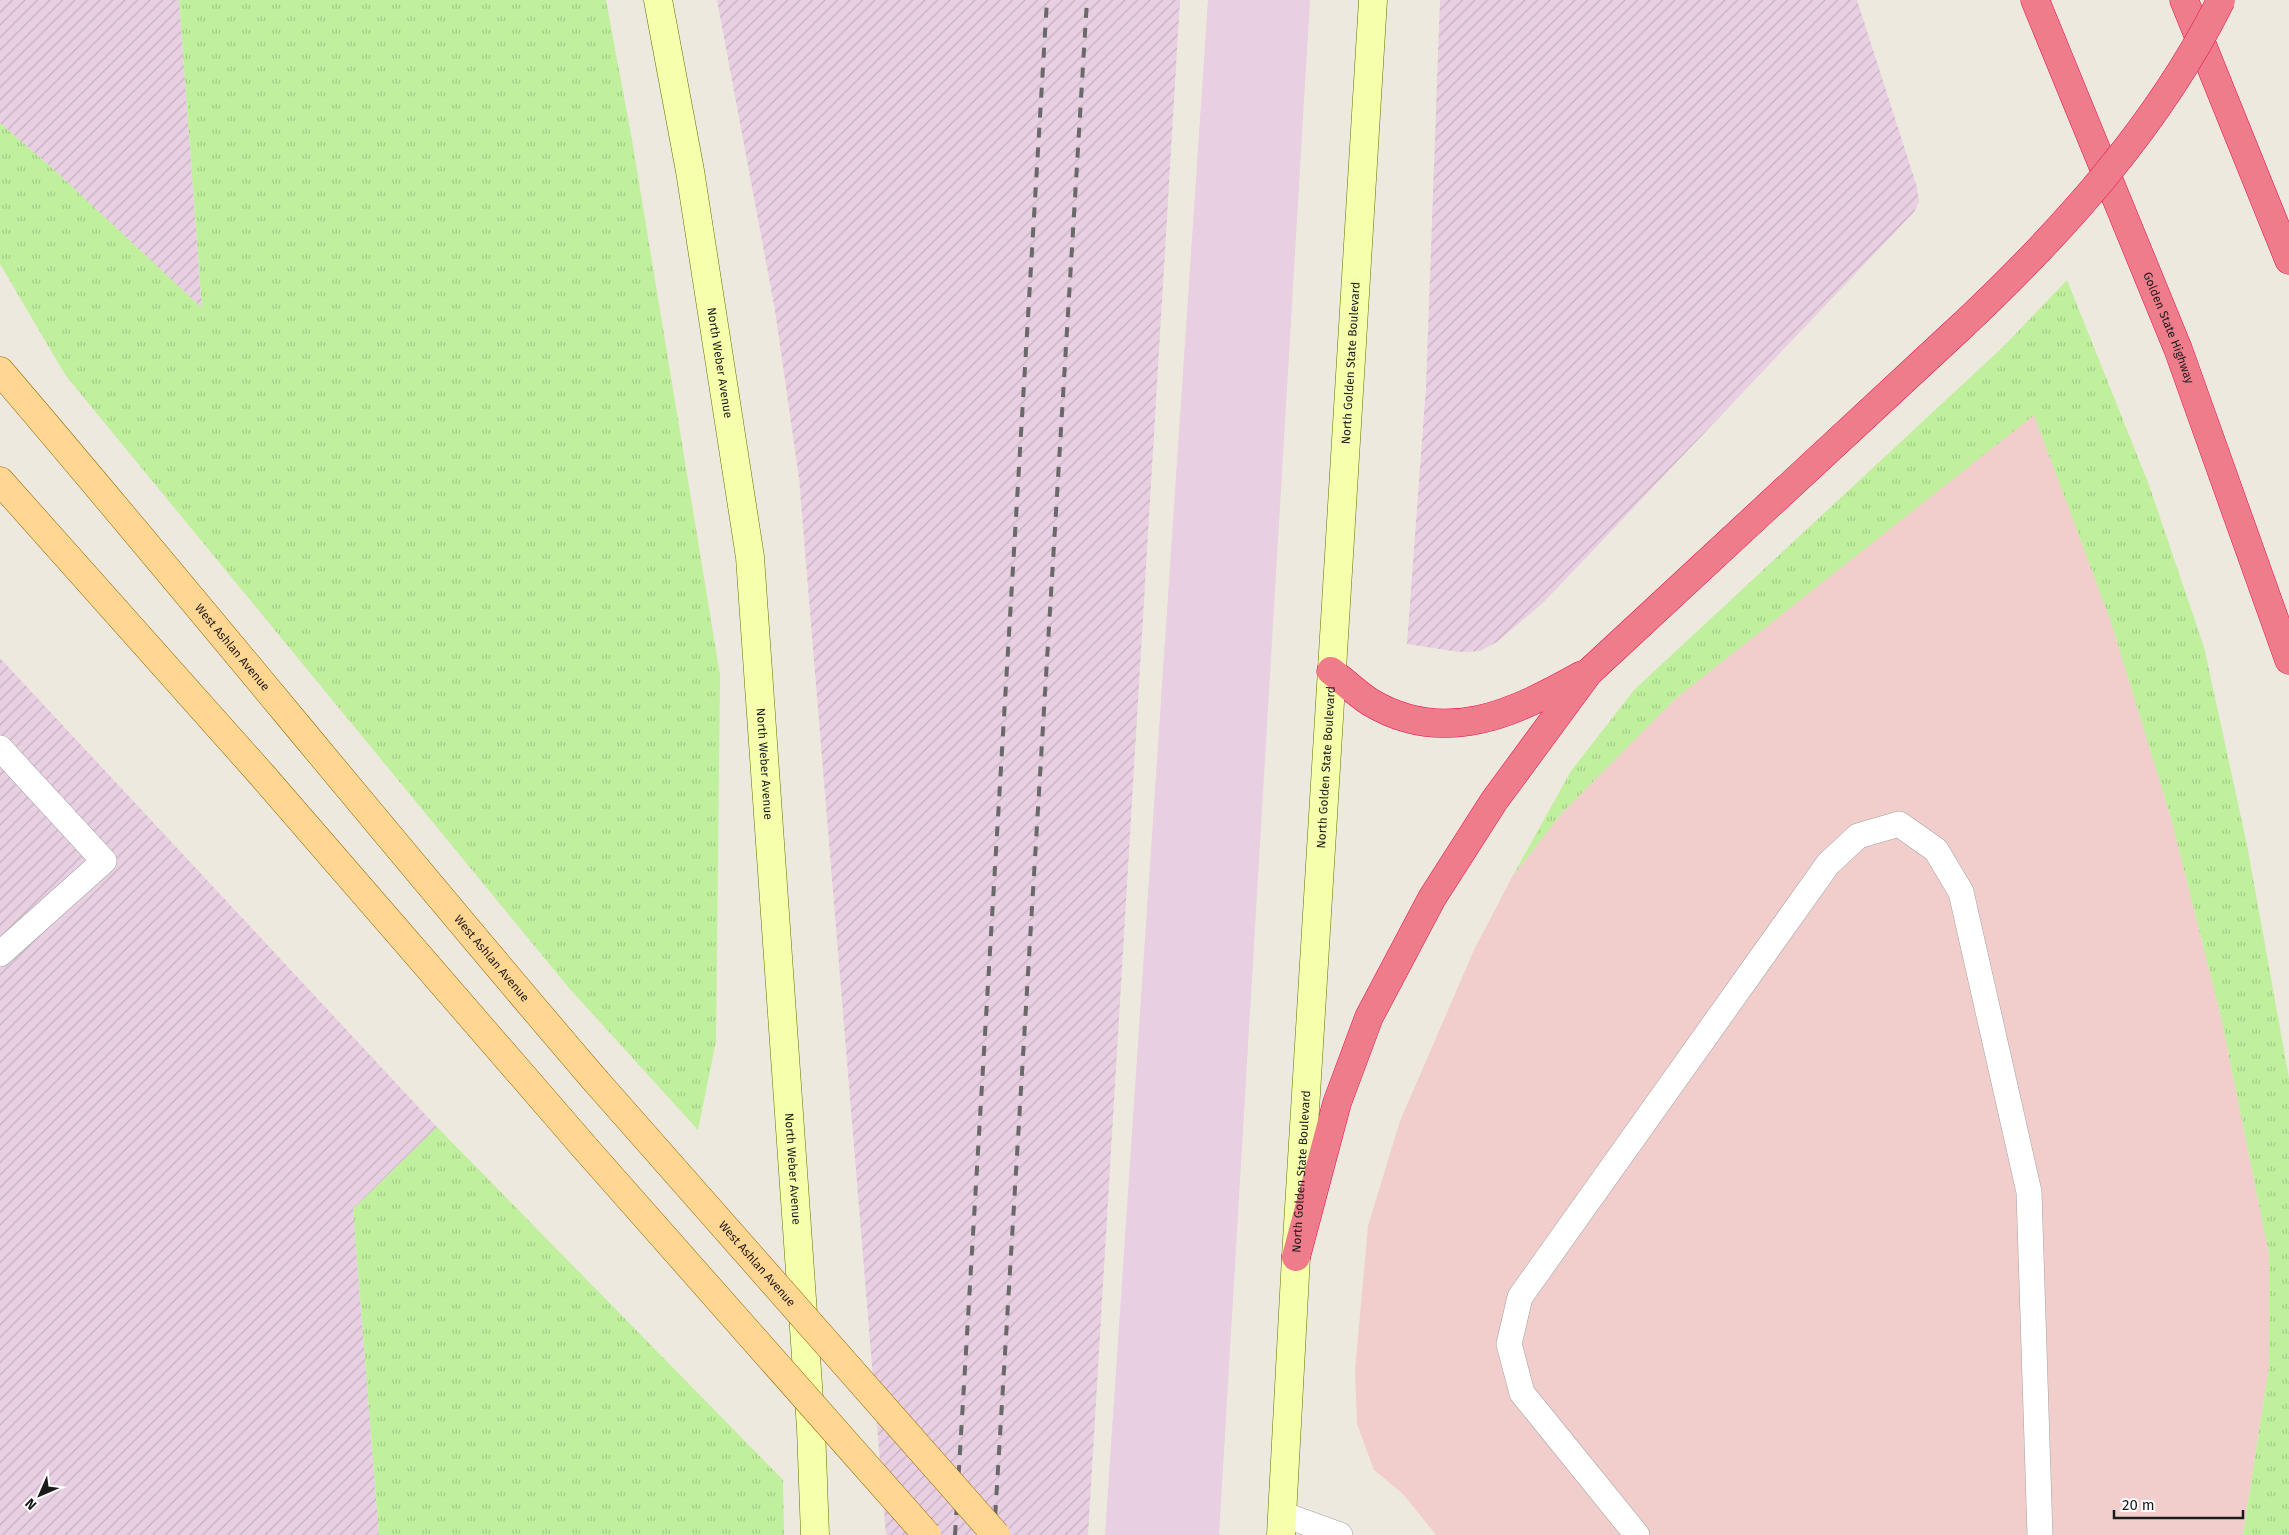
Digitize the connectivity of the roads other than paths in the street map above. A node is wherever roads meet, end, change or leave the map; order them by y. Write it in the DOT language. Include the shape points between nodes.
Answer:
graph roads {
  1 [pos="658,0"];
  2 [pos="1373,0"];
  3 [pos="2036,0"];
  4 [pos="2184,0"];
  5 [pos="2221,0"];
  6 [pos="2289,260"];
  7 [pos="0,371"];
  8 [pos="0,481"];
  9 [pos="2289,660"];
  10 [pos="1331,671"];
  11 [pos="1589,672"];
  12 [pos="0,748"];
  13 [pos="0,954"];
  14 [pos="1296,1257"];
  15 [pos="1282,1524"];
  16 [pos="815,1535"];
  17 [pos="927,1535"];
  18 [pos="996,1535"];
  19 [pos="1340,1535"];
  20 [pos="1637,1535"];
  21 [pos="2040,1535"];
  1 -- 16 [label="main road, North Weber Avenue" via="690,171 750,557 811,1418"];
  2 -- 10 [label="main road, North Golden State Boulevard"];
  3 -- 9 [label="highway, Golden State Highway" via="2178,349"];
  4 -- 6 [label="highway"];
  5 -- 11 [label="highway, bridge" via="2163,98 2127,148 2072,214 1998,292"];
  7 -- 18 [label="main road, West Ashlan Avenue, bridge" via="469,933"];
  8 -- 17 [label="main road, bridge" via="262,775"];
  10 -- 11 [label="highway" via="1370,702 1404,717 1443,724 1491,718 1530,704"];
  10 -- 14 [label="main road, North Golden State Boulevard"];
  11 -- 14 [label="highway" via="1462,848 1369,1017 1337,1103"];
  12 -- 13 [label="lane" via="104,861"];
  14 -- 15 [label="main road, North Golden State Boulevard"];
  15 -- 19 [label="lane"];
  20 -- 21 [label="lane" via="1522,1393 1509,1344 1520,1297 1828,864 1858,836 1899,824 1936,850 1961,892 2029,1192"];
}
